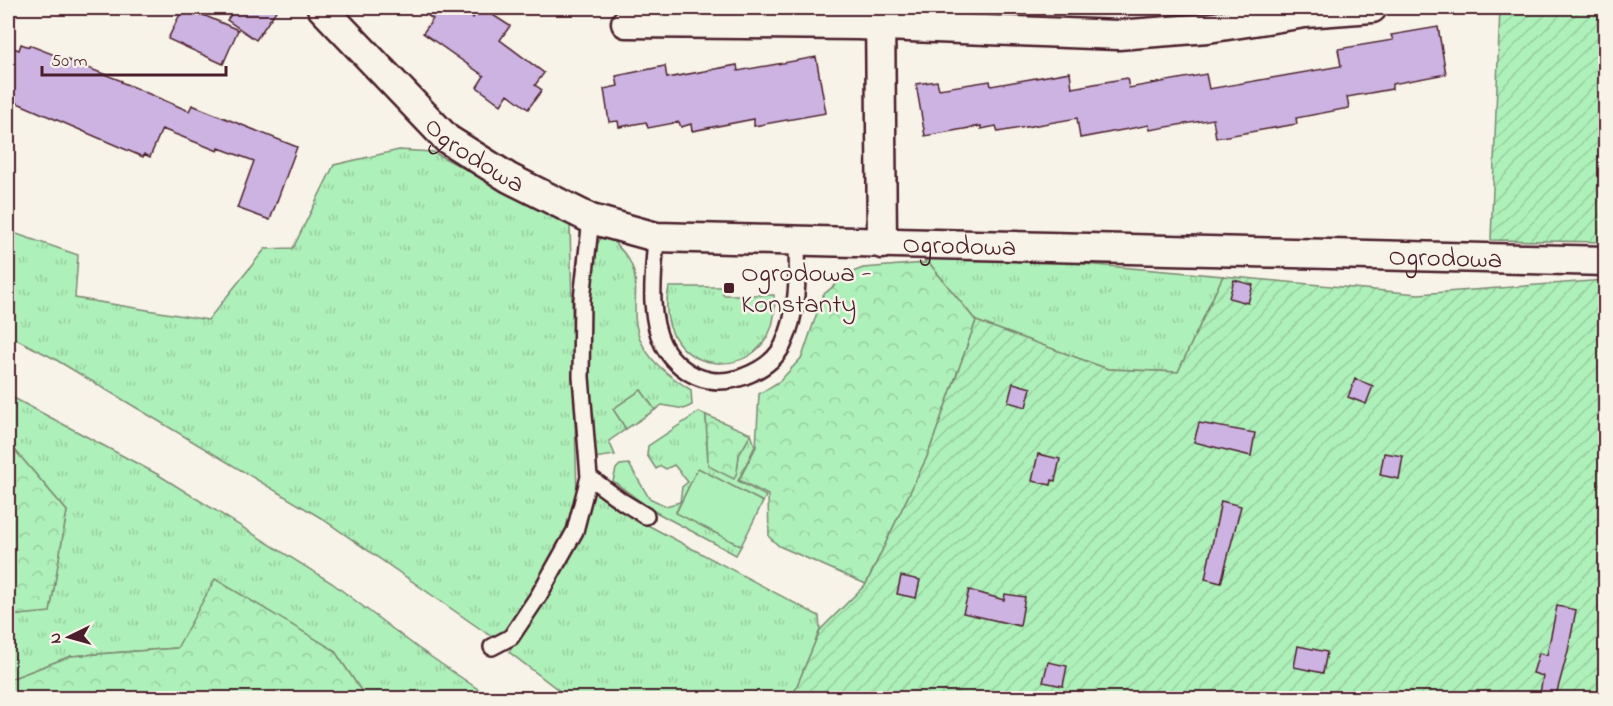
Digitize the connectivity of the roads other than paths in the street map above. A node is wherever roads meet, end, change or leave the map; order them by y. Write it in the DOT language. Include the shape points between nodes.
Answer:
graph roads {
  1 [pos="322,8"];
  2 [pos="1372,8"];
  3 [pos="1305,10"];
  4 [pos="881,16"];
  5 [pos="626,23"];
  6 [pos="591,219"];
  7 [pos="656,237"];
  8 [pos="797,242"];
  9 [pos="882,244"];
  10 [pos="1605,261"];
  11 [pos="589,477"];
  12 [pos="646,516"];
  13 [pos="492,647"];
  1 -- 6 [label="street, Ogrodowa" via="447,139 509,178"];
  2 -- 3 [label="street"];
  3 -- 4 [label="street" via="1208,28 1118,35"];
  4 -- 5 [label="street"];
  4 -- 9 [label="street"];
  6 -- 7 [label="street, Ogrodowa"];
  6 -- 11 [label="lane" via="582,299 580,377"];
  7 -- 8 [label="street, Ogrodowa"];
  7 -- 8 [label="lane" via="654,315 664,346 683,370 709,380 739,378 762,368 782,347 792,322 798,282"];
  8 -- 9 [label="street, Ogrodowa"];
  9 -- 10 [label="street, Ogrodowa"];
  11 -- 12 [label="lane"];
  11 -- 13 [label="lane" via="575,531 539,595 511,637"];
}
